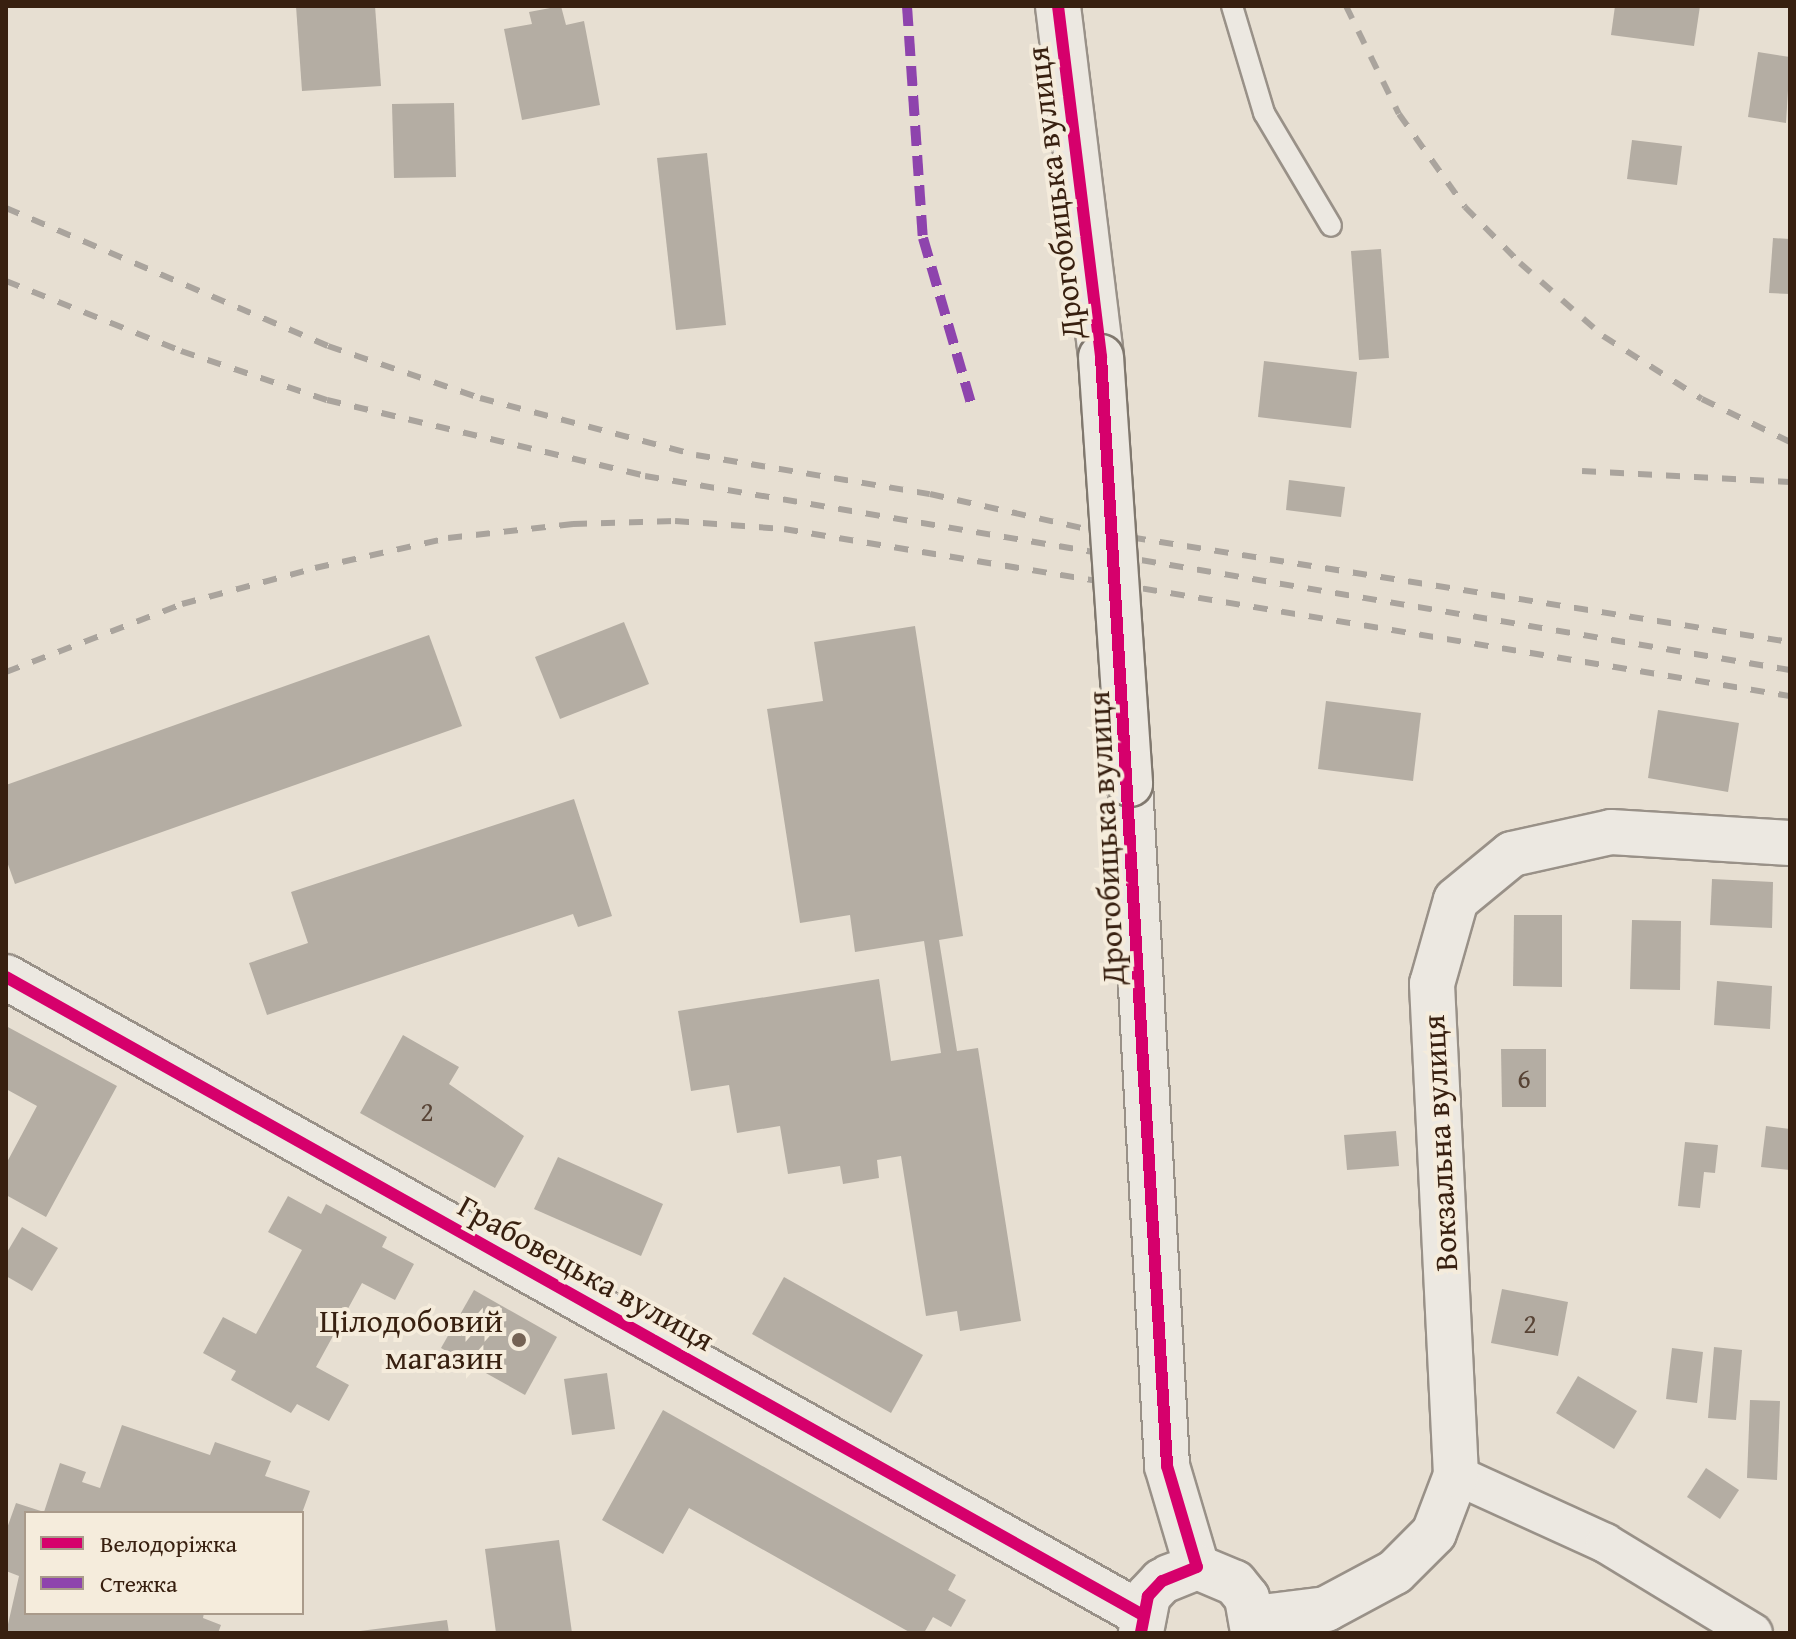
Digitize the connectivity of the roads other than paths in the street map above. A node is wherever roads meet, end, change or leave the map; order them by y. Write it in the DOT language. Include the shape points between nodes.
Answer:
graph roads {
  1 [pos="1058,6"];
  2 [pos="1232,6"];
  3 [pos="1331,226"];
  4 [pos="1790,843"];
  5 [pos="6,977"];
  6 [pos="1456,1475"];
  7 [pos="1197,1567"];
  8 [pos="1141,1624"];
  9 [pos="1253,1625"];
  10 [pos="1753,1633"];
  1 -- 7 [label="street, Дрогобицька вулиця, bridge" via="1101,357 1167,1466"];
  2 -- 3 [label="lane" via="1264,113"];
  4 -- 6 [label="street, Вокзальна вулиця" via="1611,832 1512,854 1456,900 1432,984"];
  5 -- 8 [label="street, Грабовецька вулиця"];
  6 -- 9 [label="street, Вокзальна вулиця" via="1434,1533 1395,1572 1326,1609"];
  6 -- 10 [label="street" via="1605,1543"];
  7 -- 8 [label="street" via="1162,1581"];
  7 -- 9 [label="street" via="1235,1583"];
}
